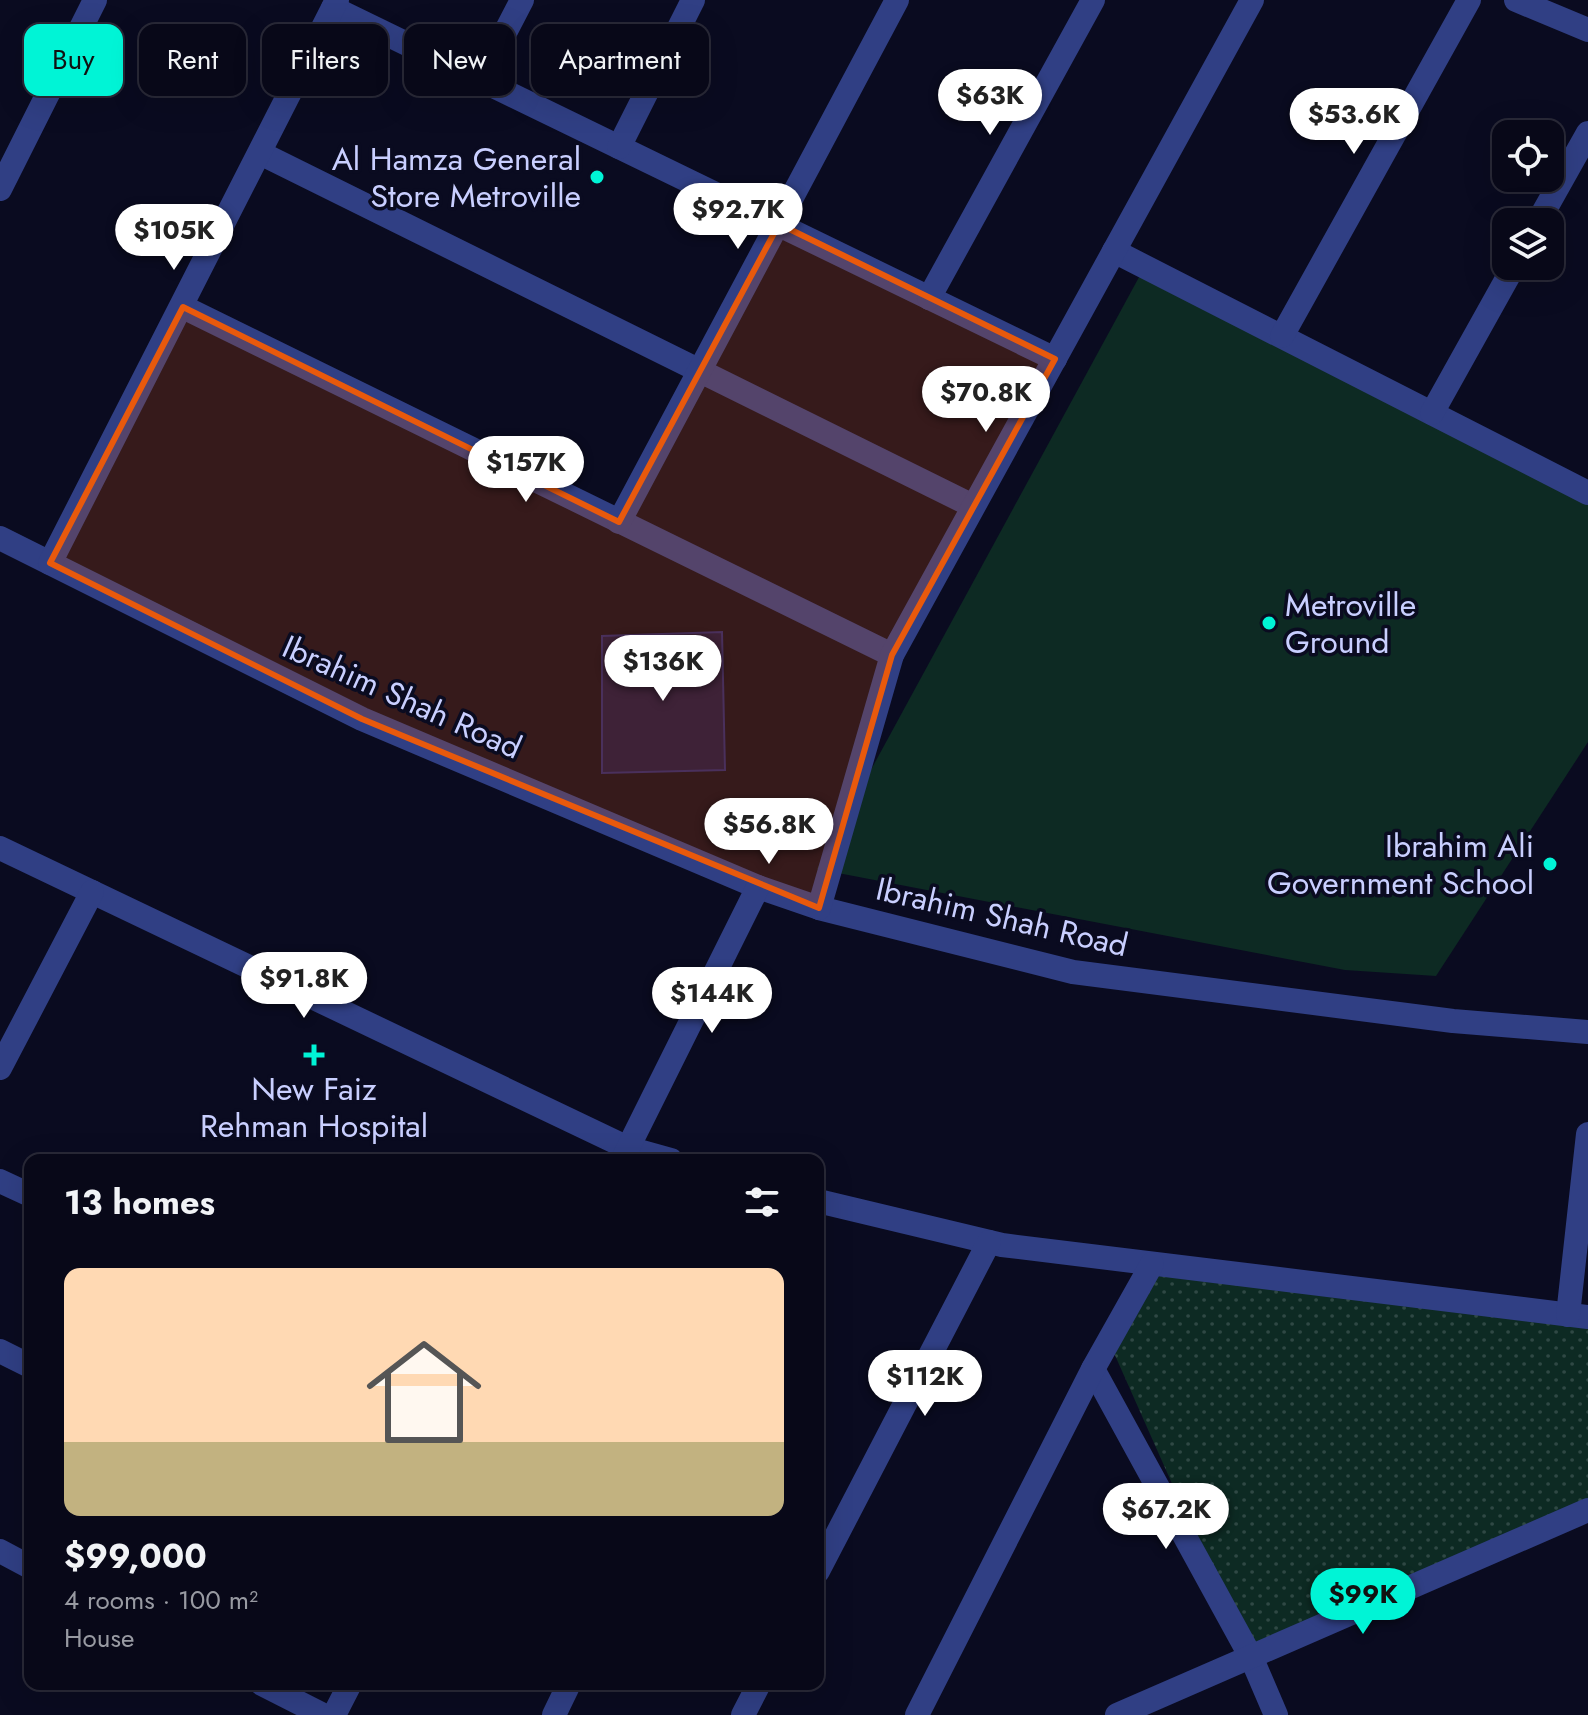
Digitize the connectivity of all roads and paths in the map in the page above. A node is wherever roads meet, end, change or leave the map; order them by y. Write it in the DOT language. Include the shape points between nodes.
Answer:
graph roads {
  1 [pos="95,0"];
  2 [pos="522,0"];
  3 [pos="693,0"];
  4 [pos="897,0"];
  5 [pos="1093,0"];
  6 [pos="1252,0"];
  7 [pos="1469,0"];
  8 [pos="1516,0"];
  9 [pos="335,4"];
  10 [pos="510,24"];
  11 [pos="1588,30"];
  12 [pos="404,39"];
  13 [pos="515,96"];
  14 [pos="1588,133"];
  15 [pos="619,147"];
  16 [pos="260,153"];
  17 [pos="0,189"];
  18 [pos="1546,208"];
  19 [pos="779,224"];
  20 [pos="1114,251"];
  21 [pos="1506,280"];
  22 [pos="929,298"];
  23 [pos="183,307"];
  24 [pos="1282,336"];
  25 [pos="1055,359"];
  26 [pos="702,372"];
  27 [pos="1432,413"];
  28 [pos="1584,483"];
  29 [pos="973,506"];
  30 [pos="619,522"];
  31 [pos="0,538"];
  32 [pos="50,563"];
  33 [pos="892,655"];
  34 [pos="0,848"];
  35 [pos="758,887"];
  36 [pos="92,892"];
  37 [pos="819,908"];
  38 [pos="1588,1032"];
  39 [pos="0,1068"];
  40 [pos="1588,1134"];
  41 [pos="625,1154"];
  42 [pos="0,1181"];
  43 [pos="24,1192"];
  44 [pos="824,1202"];
  45 [pos="989,1242"];
  46 [pos="1152,1264"];
  47 [pos="1578,1316"];
  48 [pos="0,1351"];
  49 [pos="24,1363"];
  50 [pos="1093,1369"];
  51 [pos="1588,1510"];
  52 [pos="0,1551"];
  53 [pos="824,1559"];
  54 [pos="24,1564"];
  55 [pos="1252,1659"];
  56 [pos="274,1690"];
  57 [pos="347,1690"];
  58 [pos="566,1690"];
  59 [pos="757,1690"];
  60 [pos="748,1713"];
  61 [pos="323,1715"];
  62 [pos="334,1715"];
  63 [pos="554,1715"];
  64 [pos="917,1715"];
  65 [pos="1117,1715"];
  66 [pos="1276,1715"];
  1 -- 17 [label="street"];
  2 -- 10 [label="street"];
  3 -- 15 [label="street"];
  4 -- 19 [label="street"];
  5 -- 22 [label="street"];
  6 -- 20 [label="street"];
  7 -- 24 [label="street"];
  8 -- 11 [label="street"];
  9 -- 12 [label="street"];
  9 -- 16 [label="street"];
  13 -- 15 [label="street"];
  14 -- 18 [label="street"];
  15 -- 19 [label="street"];
  16 -- 23 [label="street"];
  16 -- 26 [label="street"];
  19 -- 22 [label="street"];
  19 -- 26 [label="street"];
  20 -- 24 [label="street"];
  20 -- 25 [label="street"];
  21 -- 27 [label="street"];
  22 -- 25 [label="street"];
  23 -- 30 [label="street"];
  23 -- 32 [label="street"];
  24 -- 27 [label="street"];
  25 -- 29 [label="street"];
  26 -- 29 [label="street"];
  26 -- 30 [label="street"];
  27 -- 28 [label="street"];
  29 -- 33 [label="street"];
  30 -- 33 [label="street"];
  31 -- 32 [label="street, Ibrahim Shah Road"];
  32 -- 35 [label="street, Ibrahim Shah Road" via="362,719"];
  33 -- 37 [label="street"];
  34 -- 36 [label="street"];
  35 -- 37 [label="street, Ibrahim Shah Road"];
  35 -- 41 [label="street"];
  36 -- 39 [label="street"];
  36 -- 41 [label="street"];
  37 -- 38 [label="street, Ibrahim Shah Road" via="1073,972 1442,1020"];
  40 -- 47 [label="street"];
  42 -- 43 [label="street"];
  44 -- 45 [label="street"];
  45 -- 46 [label="street"];
  45 -- 53 [label="street"];
  46 -- 47 [label="street"];
  46 -- 50 [label="street"];
  48 -- 49 [label="street"];
  50 -- 55 [label="street"];
  50 -- 64 [label="street"];
  51 -- 55 [label="street"];
  52 -- 54 [label="street"];
  55 -- 65 [label="street"];
  55 -- 66 [label="street"];
  56 -- 61 [label="street"];
  57 -- 62 [label="street"];
  58 -- 63 [label="street"];
  59 -- 60 [label="street"];
}
